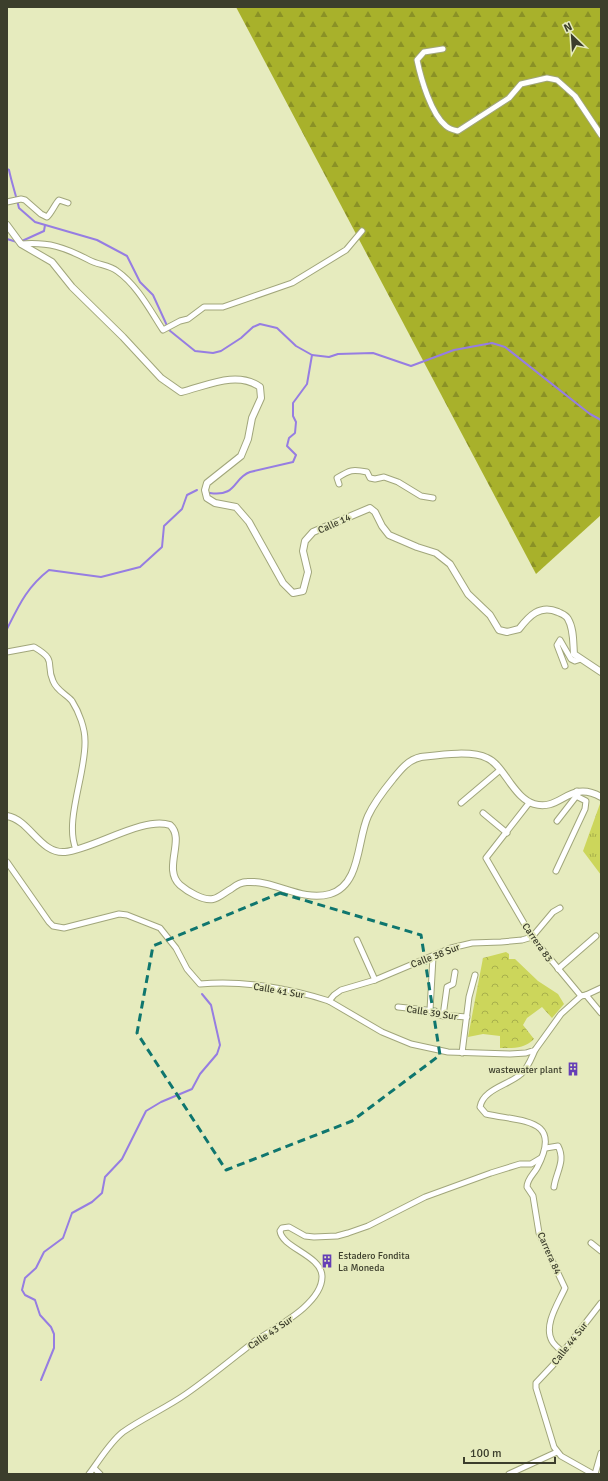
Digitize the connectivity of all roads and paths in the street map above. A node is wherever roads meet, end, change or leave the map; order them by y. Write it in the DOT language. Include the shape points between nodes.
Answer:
graph roads {
  1 [pos="443,49"];
  2 [pos="601,135"];
  3 [pos="7,202"];
  4 [pos="68,203"];
  5 [pos="7,225"];
  6 [pos="362,232"];
  7 [pos="21,244"];
  8 [pos="339,484"];
  9 [pos="433,498"];
  10 [pos="7,652"];
  11 [pos="581,659"];
  12 [pos="565,666"];
  13 [pos="601,672"];
  14 [pos="500,770"];
  15 [pos="577,792"];
  16 [pos="601,797"];
  17 [pos="461,803"];
  18 [pos="530,803"];
  19 [pos="483,813"];
  20 [pos="7,816"];
  21 [pos="557,820"];
  22 [pos="507,833"];
  23 [pos="76,850"];
  24 [pos="7,862"];
  25 [pos="556,871"];
  26 [pos="560,908"];
  27 [pos="596,936"];
  28 [pos="532,937"];
  29 [pos="357,940"];
  30 [pos="433,957"];
  31 [pos="558,969"];
  32 [pos="455,972"];
  33 [pos="475,975"];
  34 [pos="375,980"];
  35 [pos="601,988"];
  36 [pos="583,995"];
  37 [pos="329,1001"];
  38 [pos="398,1007"];
  39 [pos="430,1010"];
  40 [pos="601,1013"];
  41 [pos="443,1016"];
  42 [pos="467,1017"];
  43 [pos="535,1050"];
  44 [pos="462,1053"];
  45 [pos="546,1148"];
  46 [pos="540,1158"];
  47 [pos="554,1186"];
  48 [pos="591,1243"];
  49 [pos="601,1251"];
  50 [pos="601,1303"];
  51 [pos="563,1352"];
  52 [pos="557,1452"];
  53 [pos="601,1453"];
  54 [pos="94,1468"];
  55 [pos="89,1474"];
  56 [pos="100,1474"];
  57 [pos="509,1474"];
  58 [pos="594,1474"];
  1 -- 2 [label="street" via="424,52 416,60 436,113 446,127 458,131 509,98 521,84 547,78 557,80 575,96"];
  3 -- 4 [label="street" via="21,199 47,217 59,200"];
  5 -- 7 [label="street"];
  6 -- 7 [label="street" via="346,250 292,283 223,307 204,307 188,319 164,330 126,278 116,270 57,246"];
  7 -- 11 [label="street, Calle 14" via="52,262 72,287 161,378 181,392 234,379 252,381 260,387 261,398 241,456 207,483 205,490 207,498 215,503 236,507 249,522 293,594 303,591 308,572 303,551 305,541 313,532 370,508 389,535 436,553 450,564 468,594 490,615 499,630 511,632 519,629 538,610 555,610 564,615 572,630 574,654"];
  8 -- 9 [label="street" via="338,478 350,470 361,471 367,472 370,478 384,477 421,496"];
  10 -- 23 [label="street" via="34,647 48,657 53,681 71,700 82,722 84,756 72,835"];
  11 -- 12 [label="street" via="571,659 560,640 557,645"];
  11 -- 13 [label="street"];
  14 -- 17 [label="street"];
  14 -- 18 [label="street" via="519,794"];
  14 -- 23 [label="street" via="488,758 471,754 420,758 404,765 369,814 349,880 330,894 314,896 295,893 250,881 240,883 208,900 179,884 174,877 172,868 176,849 175,837 172,827 166,824 139,827"];
  15 -- 16 [label="street" via="591,791"];
  15 -- 18 [label="street" via="568,794 550,805"];
  15 -- 21 [label="street"];
  15 -- 25 [label="street" via="578,797 586,801 585,809"];
  18 -- 22 [label="street"];
  19 -- 22 [label="street"];
  20 -- 23 [label="street" via="22,822 45,845 57,852"];
  22 -- 28 [label="street, Carrera 83" via="486,858"];
  24 -- 37 [label="street, Calle 41 Sur" via="54,926 64,928 119,914 127,915 160,928 200,984 266,986"];
  26 -- 28 [label="street" via="553,912"];
  27 -- 31 [label="street"];
  28 -- 30 [label="street, Calle 38 Sur" via="506,942 472,943 451,948"];
  28 -- 31 [label="street, Carrera 83"];
  29 -- 34 [label="street"];
  30 -- 34 [label="street, Calle 38 Sur"];
  30 -- 39 [label="street"];
  31 -- 36 [label="street, Carrera 83"];
  32 -- 41 [label="street" via="453,984 447,987"];
  33 -- 42 [label="street"];
  34 -- 37 [label="street, Calle 38 Sur" via="341,990"];
  35 -- 36 [label="street"];
  36 -- 40 [label="street, Carrera 83"];
  36 -- 43 [label="street" via="561,1014"];
  37 -- 44 [label="street, Calle 41 Sur" via="396,1039"];
  38 -- 39 [label="street, Calle 39 Sur"];
  39 -- 41 [label="street, Calle 39 Sur"];
  41 -- 42 [label="street, Calle 39 Sur"];
  42 -- 44 [label="street"];
  43 -- 44 [label="street, Calle 41 Sur" via="510,1054"];
  43 -- 45 [label="street" via="530,1063 521,1074 493,1091 481,1104 481,1109 486,1114 518,1118 536,1126 543,1134"];
  45 -- 46 [label="street, Carrera 84"];
  45 -- 47 [label="street" via="559,1146 562,1164"];
  46 -- 51 [label="street, Carrera 84" via="527,1187 534,1196 539,1234 565,1288 553,1310 550,1326 552,1341"];
  46 -- 54 [label="street, Calle 43 Sur" via="531,1164 520,1164 491,1173 425,1198 368,1226 337,1236 305,1236 289,1227 282,1228 280,1231 283,1238 320,1269 320,1285 311,1300 299,1312 257,1340 185,1395 122,1433"];
  48 -- 49 [label="street"];
  50 -- 51 [label="street, Calle 44 Sur"];
  51 -- 52 [label="street, Calle 44 Sur" via="536,1382"];
  52 -- 57 [label="street"];
  52 -- 58 [label="street"];
  53 -- 58 [label="street"];
  54 -- 55 [label="street, Calle 43 Sur"];
  54 -- 56 [label="street"];
}
